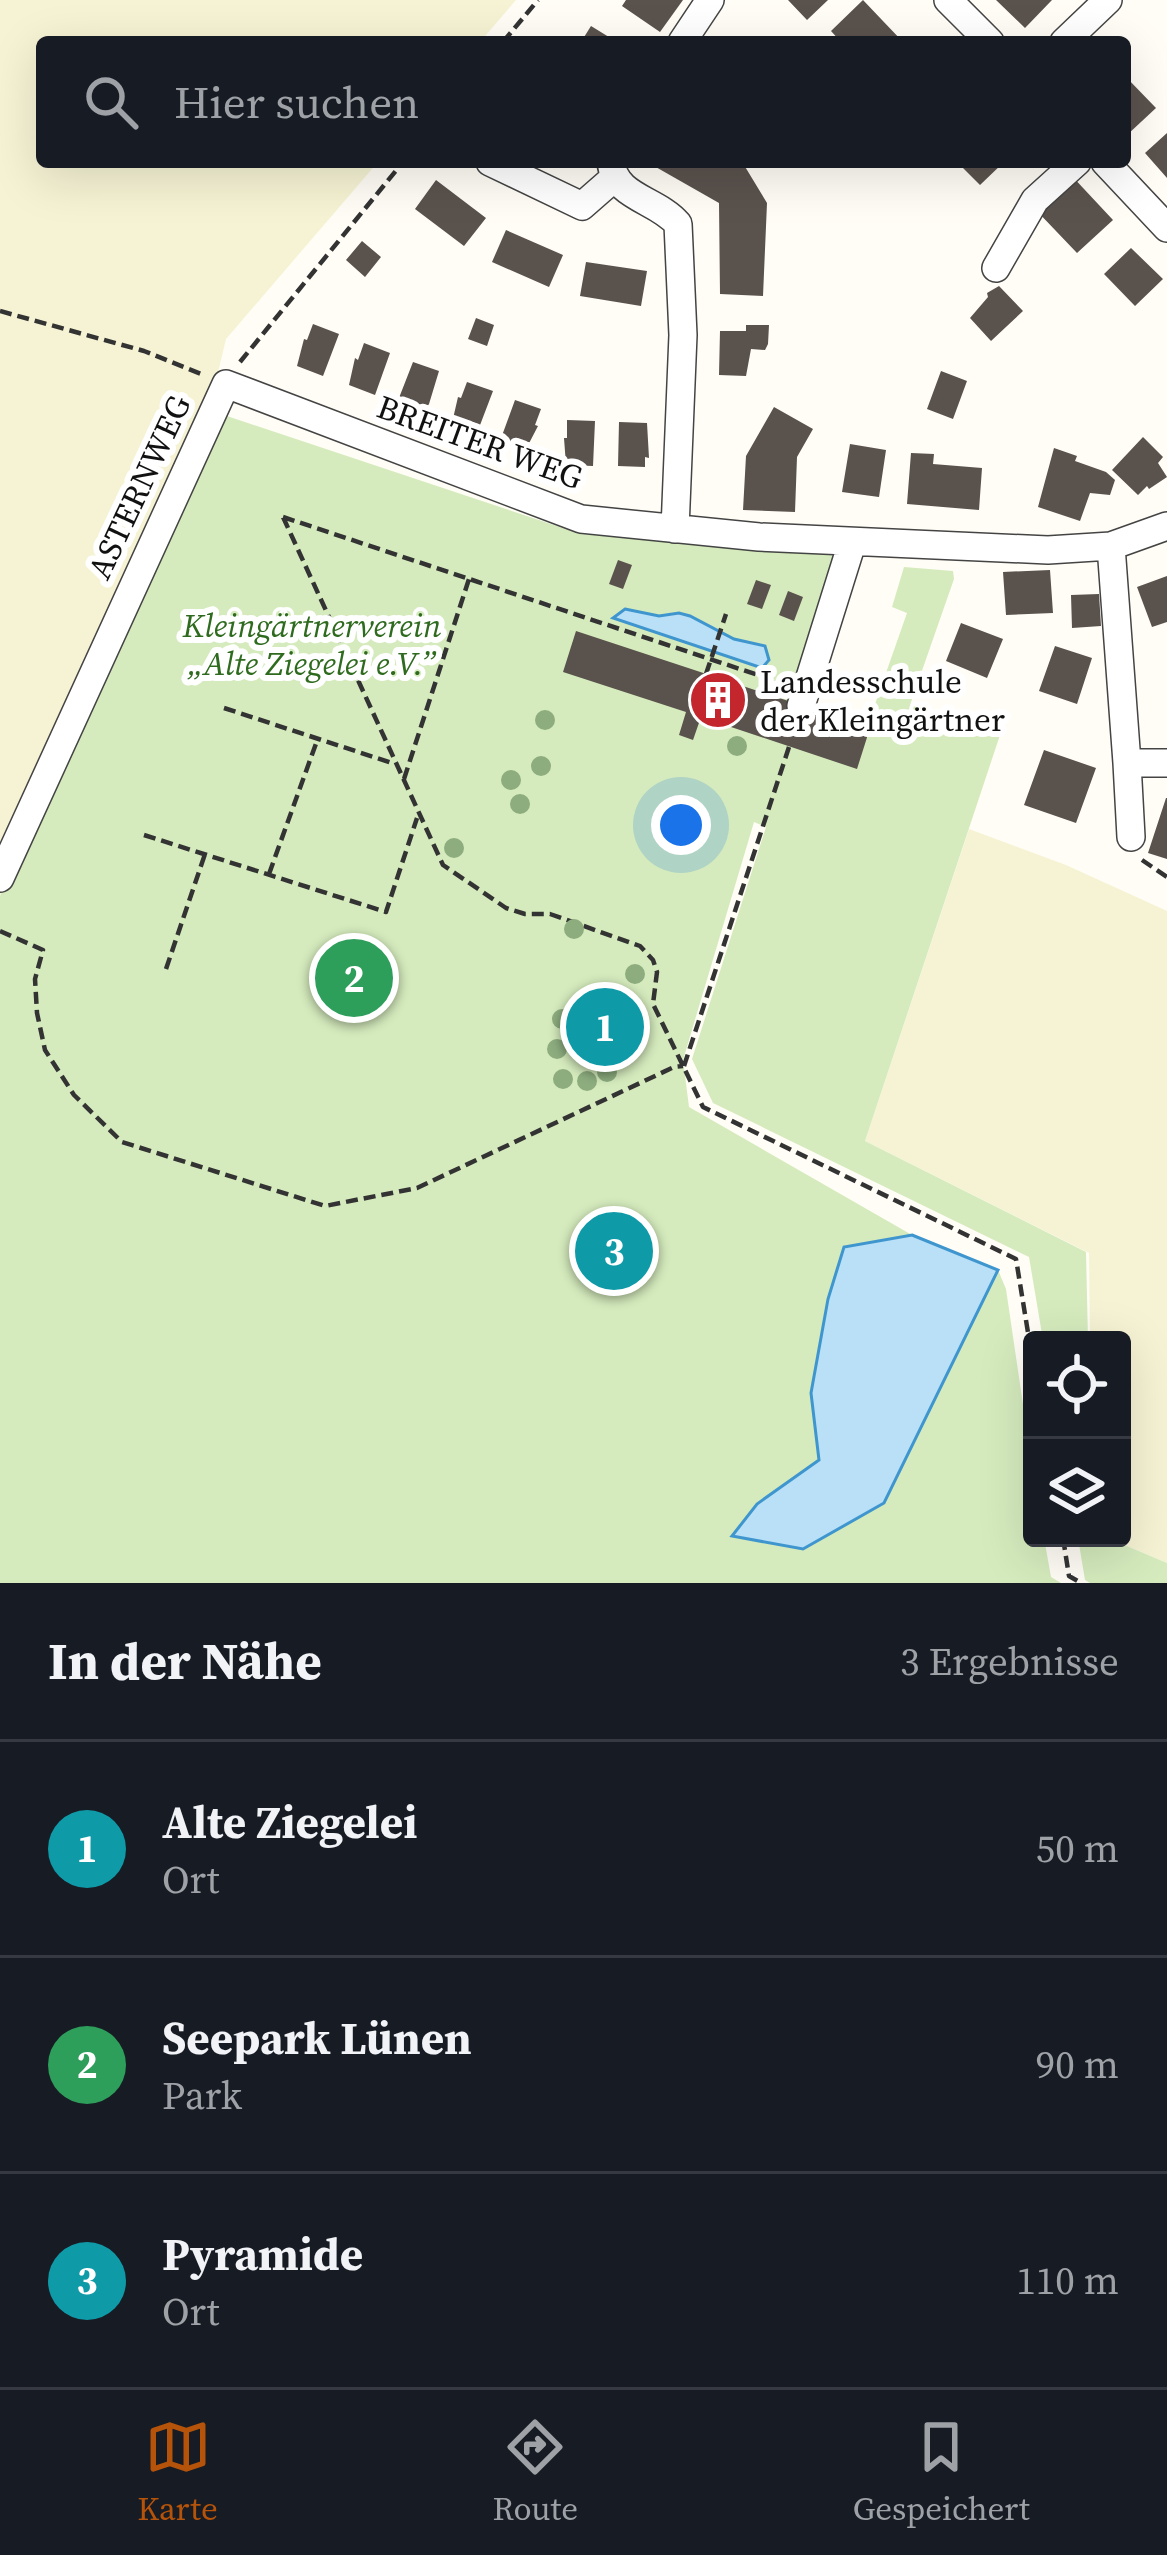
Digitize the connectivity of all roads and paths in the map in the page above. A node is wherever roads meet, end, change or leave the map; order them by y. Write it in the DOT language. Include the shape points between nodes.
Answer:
graph roads {
  1 [pos="538,0"];
  2 [pos="710,0"];
  3 [pos="948,0"];
  4 [pos="1108,0"];
  5 [pos="508,36"];
  6 [pos="686,36"];
  7 [pos="984,36"];
  8 [pos="1070,36"];
  9 [pos="399,168"];
  10 [pos="503,168"];
  11 [pos="1070,168"];
  12 [pos="1111,168"];
  13 [pos="612,170"];
  14 [pos="1167,227"];
  15 [pos="996,268"];
  16 [pos="0,311"];
  17 [pos="226,384"];
  18 [pos="1167,526"];
  19 [pos="675,529"];
  20 [pos="852,543"];
  21 [pos="1111,546"];
  22 [pos="470,579"];
  23 [pos="726,614"];
  24 [pos="712,656"];
  25 [pos="706,674"];
  26 [pos="804,699"];
  27 [pos="224,708"];
  28 [pos="318,738"];
  29 [pos="789,747"];
  30 [pos="1127,763"];
  31 [pos="1167,763"];
  32 [pos="395,764"];
  33 [pos="403,782"];
  34 [pos="418,814"];
  35 [pos="144,835"];
  36 [pos="1131,837"];
  37 [pos="205,854"];
  38 [pos="268,874"];
  39 [pos="0,878"];
  40 [pos="0,931"];
  41 [pos="166,969"];
  42 [pos="684,1066"];
  43 [pos="1028,1331"];
  44 [pos="1064,1547"];
  45 [pos="1081,1583"];
  1 -- 5 [label="path"];
  2 -- 6 [label="street"];
  3 -- 7 [label="street"];
  4 -- 8 [label="street"];
  9 -- 17 [label="path, ASTERNWEG"];
  10 -- 13 [label="street" via="582,206"];
  11 -- 15 [label="street" via="1035,200"];
  12 -- 14 [label="street"];
  13 -- 19 [label="street" via="622,187 678,224 683,334"];
  16 -- 17 [label="path" via="144,351"];
  17 -- 19 [label="street, BREITER WEG" via="580,519"];
  17 -- 39 [label="street, ASTERNWEG"];
  18 -- 21 [label="street, BREITER WEG"];
  19 -- 20 [label="street, BREITER WEG"];
  20 -- 21 [label="street, BREITER WEG"];
  20 -- 26 [label="street"];
  21 -- 30 [label="street"];
  22 -- 24 [label="path"];
  22 -- 32 [label="path" via="283,518"];
  22 -- 33 [label="path"];
  23 -- 24 [label="path"];
  24 -- 25 [label="path"];
  24 -- 26 [label="path"];
  27 -- 28 [label="path"];
  28 -- 32 [label="path"];
  28 -- 38 [label="path"];
  29 -- 42 [label="path"];
  30 -- 31 [label="street"];
  30 -- 36 [label="street"];
  32 -- 33 [label="path"];
  33 -- 34 [label="path"];
  34 -- 38 [label="path" via="386,912"];
  34 -- 42 [label="path" via="443,865 506,908 550,914 640,946 657,972 653,1004"];
  35 -- 37 [label="path"];
  37 -- 38 [label="path"];
  37 -- 41 [label="path"];
  40 -- 42 [label="path" via="43,950 35,979 45,1049 74,1095 122,1142 325,1206 417,1188"];
  42 -- 43 [label="path" via="703,1107 1016,1259"];
  44 -- 45 [label="path" via="1069,1576"];
}
